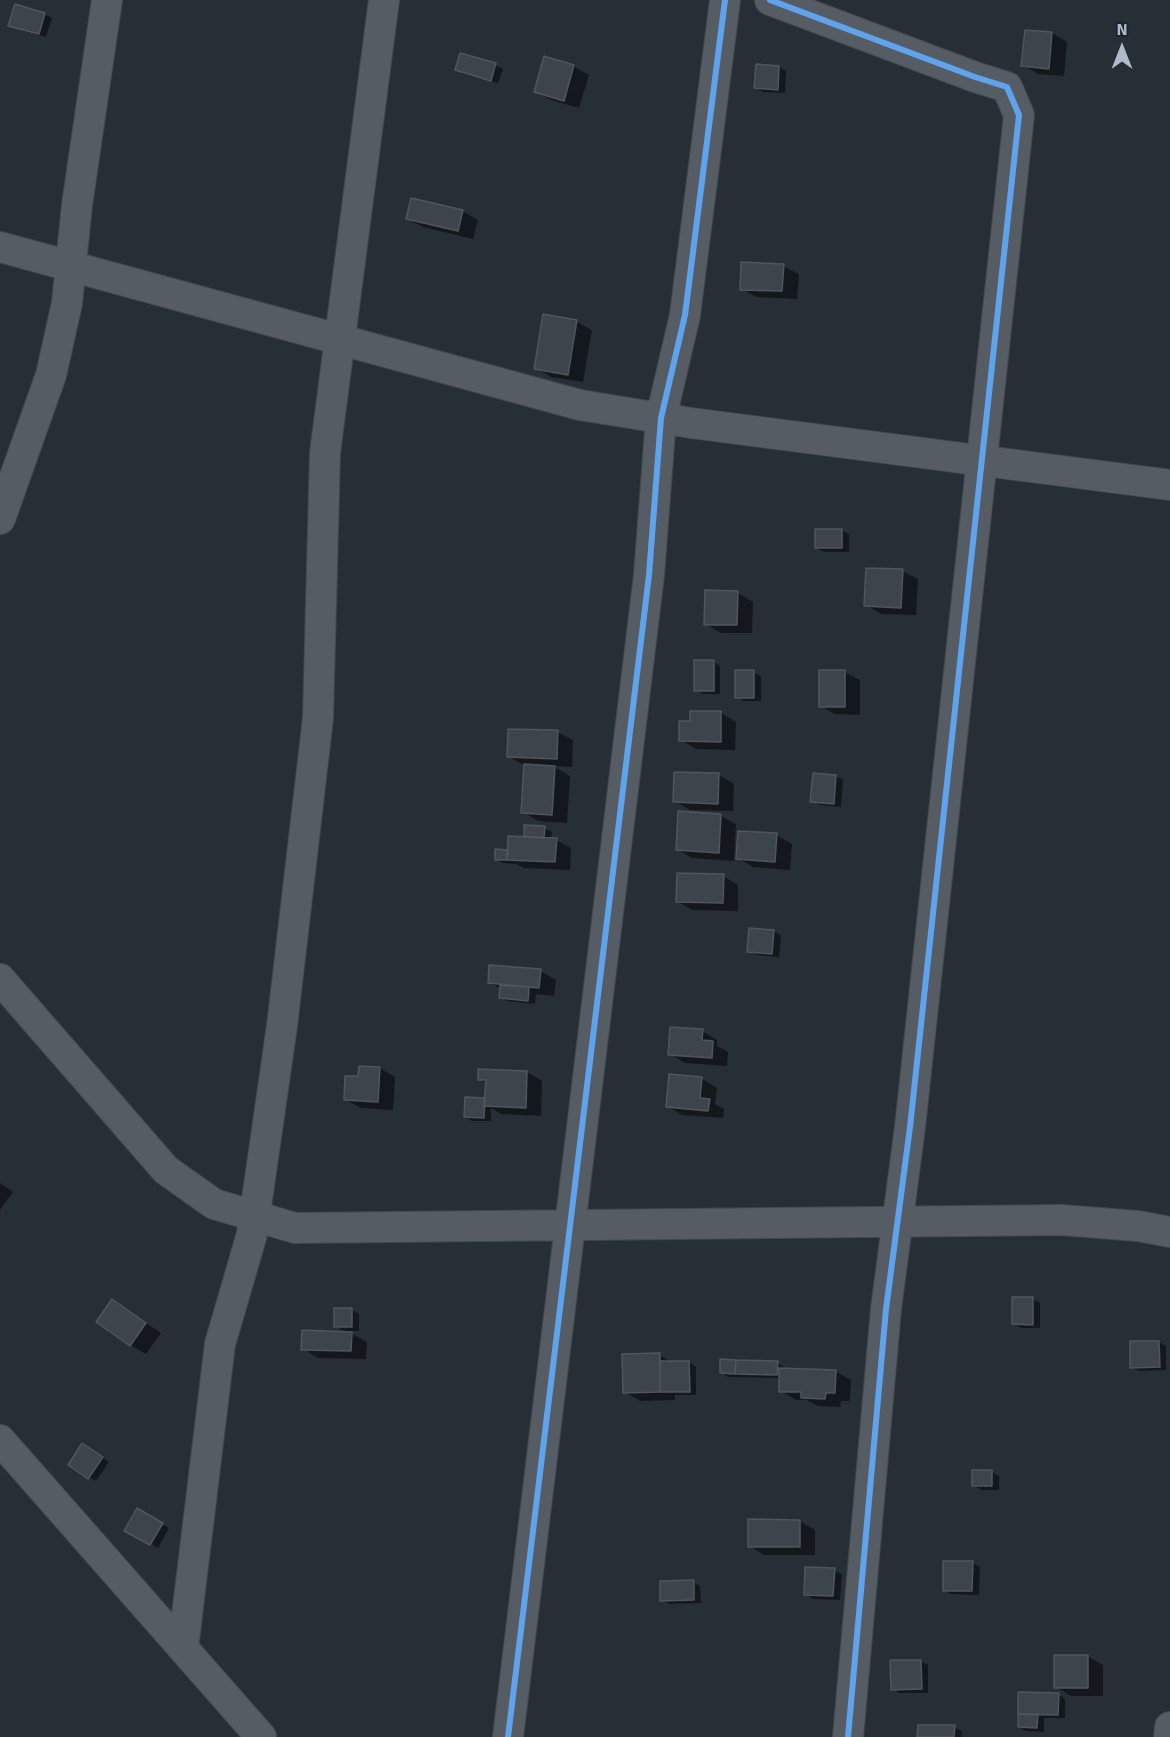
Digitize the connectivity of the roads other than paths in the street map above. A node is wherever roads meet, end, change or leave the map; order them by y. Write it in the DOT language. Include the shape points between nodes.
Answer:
graph roads {
  1 [pos="107,0"];
  2 [pos="384,0"];
  3 [pos="725,0"];
  4 [pos="770,0"];
  5 [pos="0,247"];
  6 [pos="71,266"];
  7 [pos="339,339"];
  8 [pos="661,418"];
  9 [pos="982,461"];
  10 [pos="1170,485"];
  11 [pos="0,519"];
  12 [pos="0,979"];
  13 [pos="255,1216"];
  14 [pos="898,1222"];
  15 [pos="570,1225"];
  16 [pos="1170,1232"];
  17 [pos="0,1440"];
  18 [pos="183,1648"];
  19 [pos="1170,1727"];
  20 [pos="261,1737"];
  21 [pos="508,1737"];
  22 [pos="848,1737"];
  23 [pos="1169,1737"];
  1 -- 6 [label="street"];
  2 -- 7 [label="street"];
  3 -- 8 [label="street" via="685,315"];
  4 -- 9 [label="street" via="1007,87 1019,115"];
  5 -- 6 [label="street"];
  6 -- 7 [label="street"];
  6 -- 11 [label="street" via="51,375"];
  7 -- 8 [label="street" via="580,405"];
  7 -- 13 [label="street" via="325,453 318,718"];
  8 -- 9 [label="street"];
  8 -- 15 [label="street" via="649,575"];
  9 -- 10 [label="street"];
  9 -- 14 [label="street"];
  12 -- 13 [label="street" via="166,1170 214,1204"];
  13 -- 15 [label="street" via="294,1228"];
  13 -- 18 [label="street" via="220,1344"];
  14 -- 15 [label="street"];
  14 -- 16 [label="street" via="1061,1220"];
  14 -- 22 [label="street" via="886,1310"];
  15 -- 21 [label="street"];
  17 -- 18 [label="street"];
  18 -- 20 [label="street"];
  19 -- 23 [label="street"];
}
